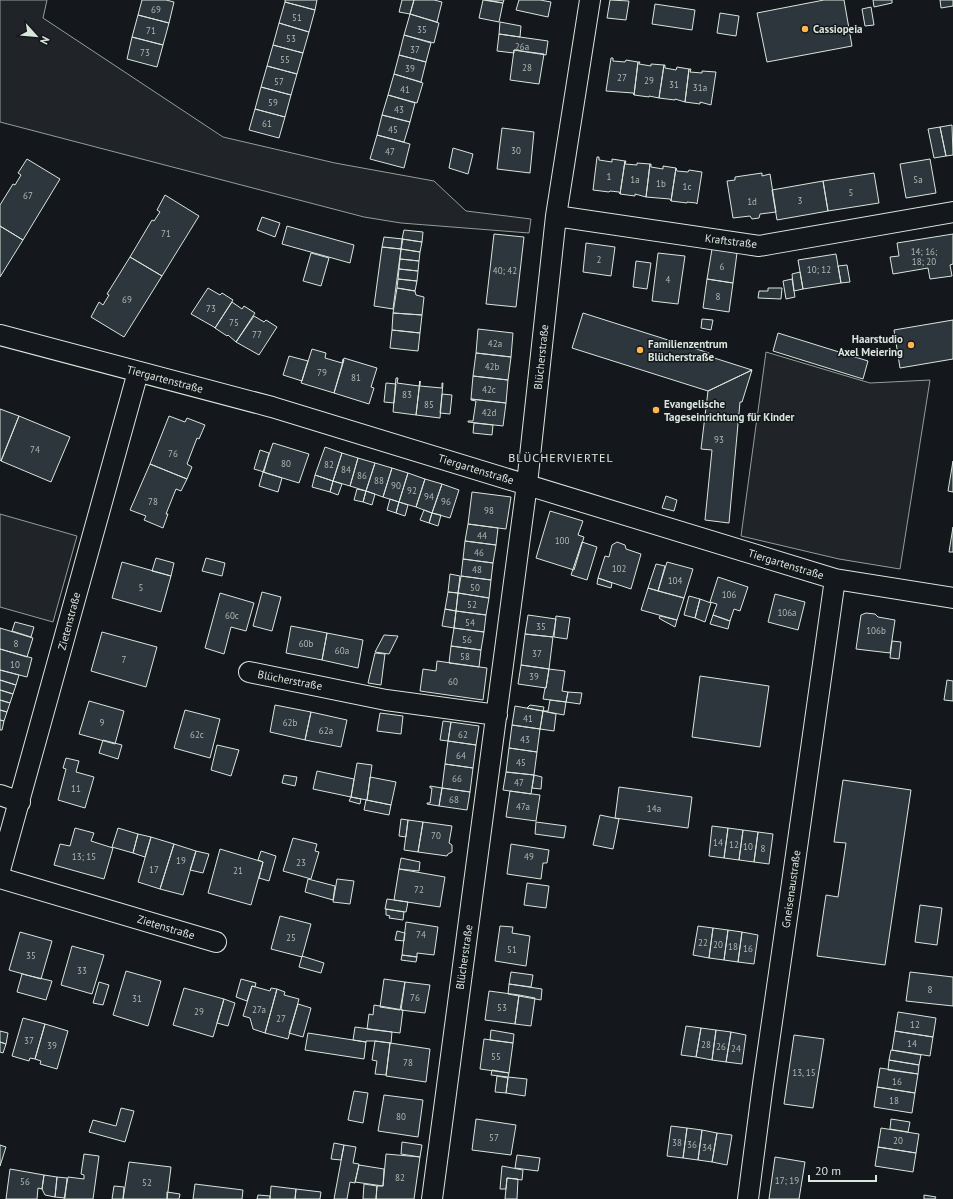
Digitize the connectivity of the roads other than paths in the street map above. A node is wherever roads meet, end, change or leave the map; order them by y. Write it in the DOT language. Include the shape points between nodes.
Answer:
graph roads {
  1 [pos="590,0"];
  2 [pos="953,212"];
  3 [pos="556,216"];
  4 [pos="0,335"];
  5 [pos="138,372"];
  6 [pos="527,484"];
  7 [pos="835,579"];
  8 [pos="953,598"];
  9 [pos="249,672"];
  10 [pos="497,716"];
  11 [pos="0,795"];
  12 [pos="20,802"];
  13 [pos="0,870"];
  14 [pos="0,878"];
  15 [pos="216,942"];
  16 [pos="432,1199"];
  17 [pos="748,1199"];
  1 -- 3 [label="street, Blücherstraße"];
  2 -- 3 [label="street, Kraftstraße" via="759,246"];
  3 -- 6 [label="street, Blücherstraße"];
  4 -- 5 [label="street, Tiergartenstraße"];
  5 -- 6 [label="street, Tiergartenstraße" via="272,407"];
  5 -- 12 [label="street, Zietenstraße"];
  6 -- 7 [label="street, Tiergartenstraße"];
  6 -- 10 [label="street, Blücherstraße"];
  7 -- 8 [label="street, Tiergartenstraße"];
  7 -- 17 [label="street, Gneisenaustraße"];
  9 -- 10 [label="street, Blücherstraße" via="386,700"];
  10 -- 16 [label="street, Blücherstraße"];
  11 -- 12 [label="street"];
  12 -- 13 [label="street, Zietenstraße"];
  14 -- 15 [label="street, Zietenstraße"];
}
